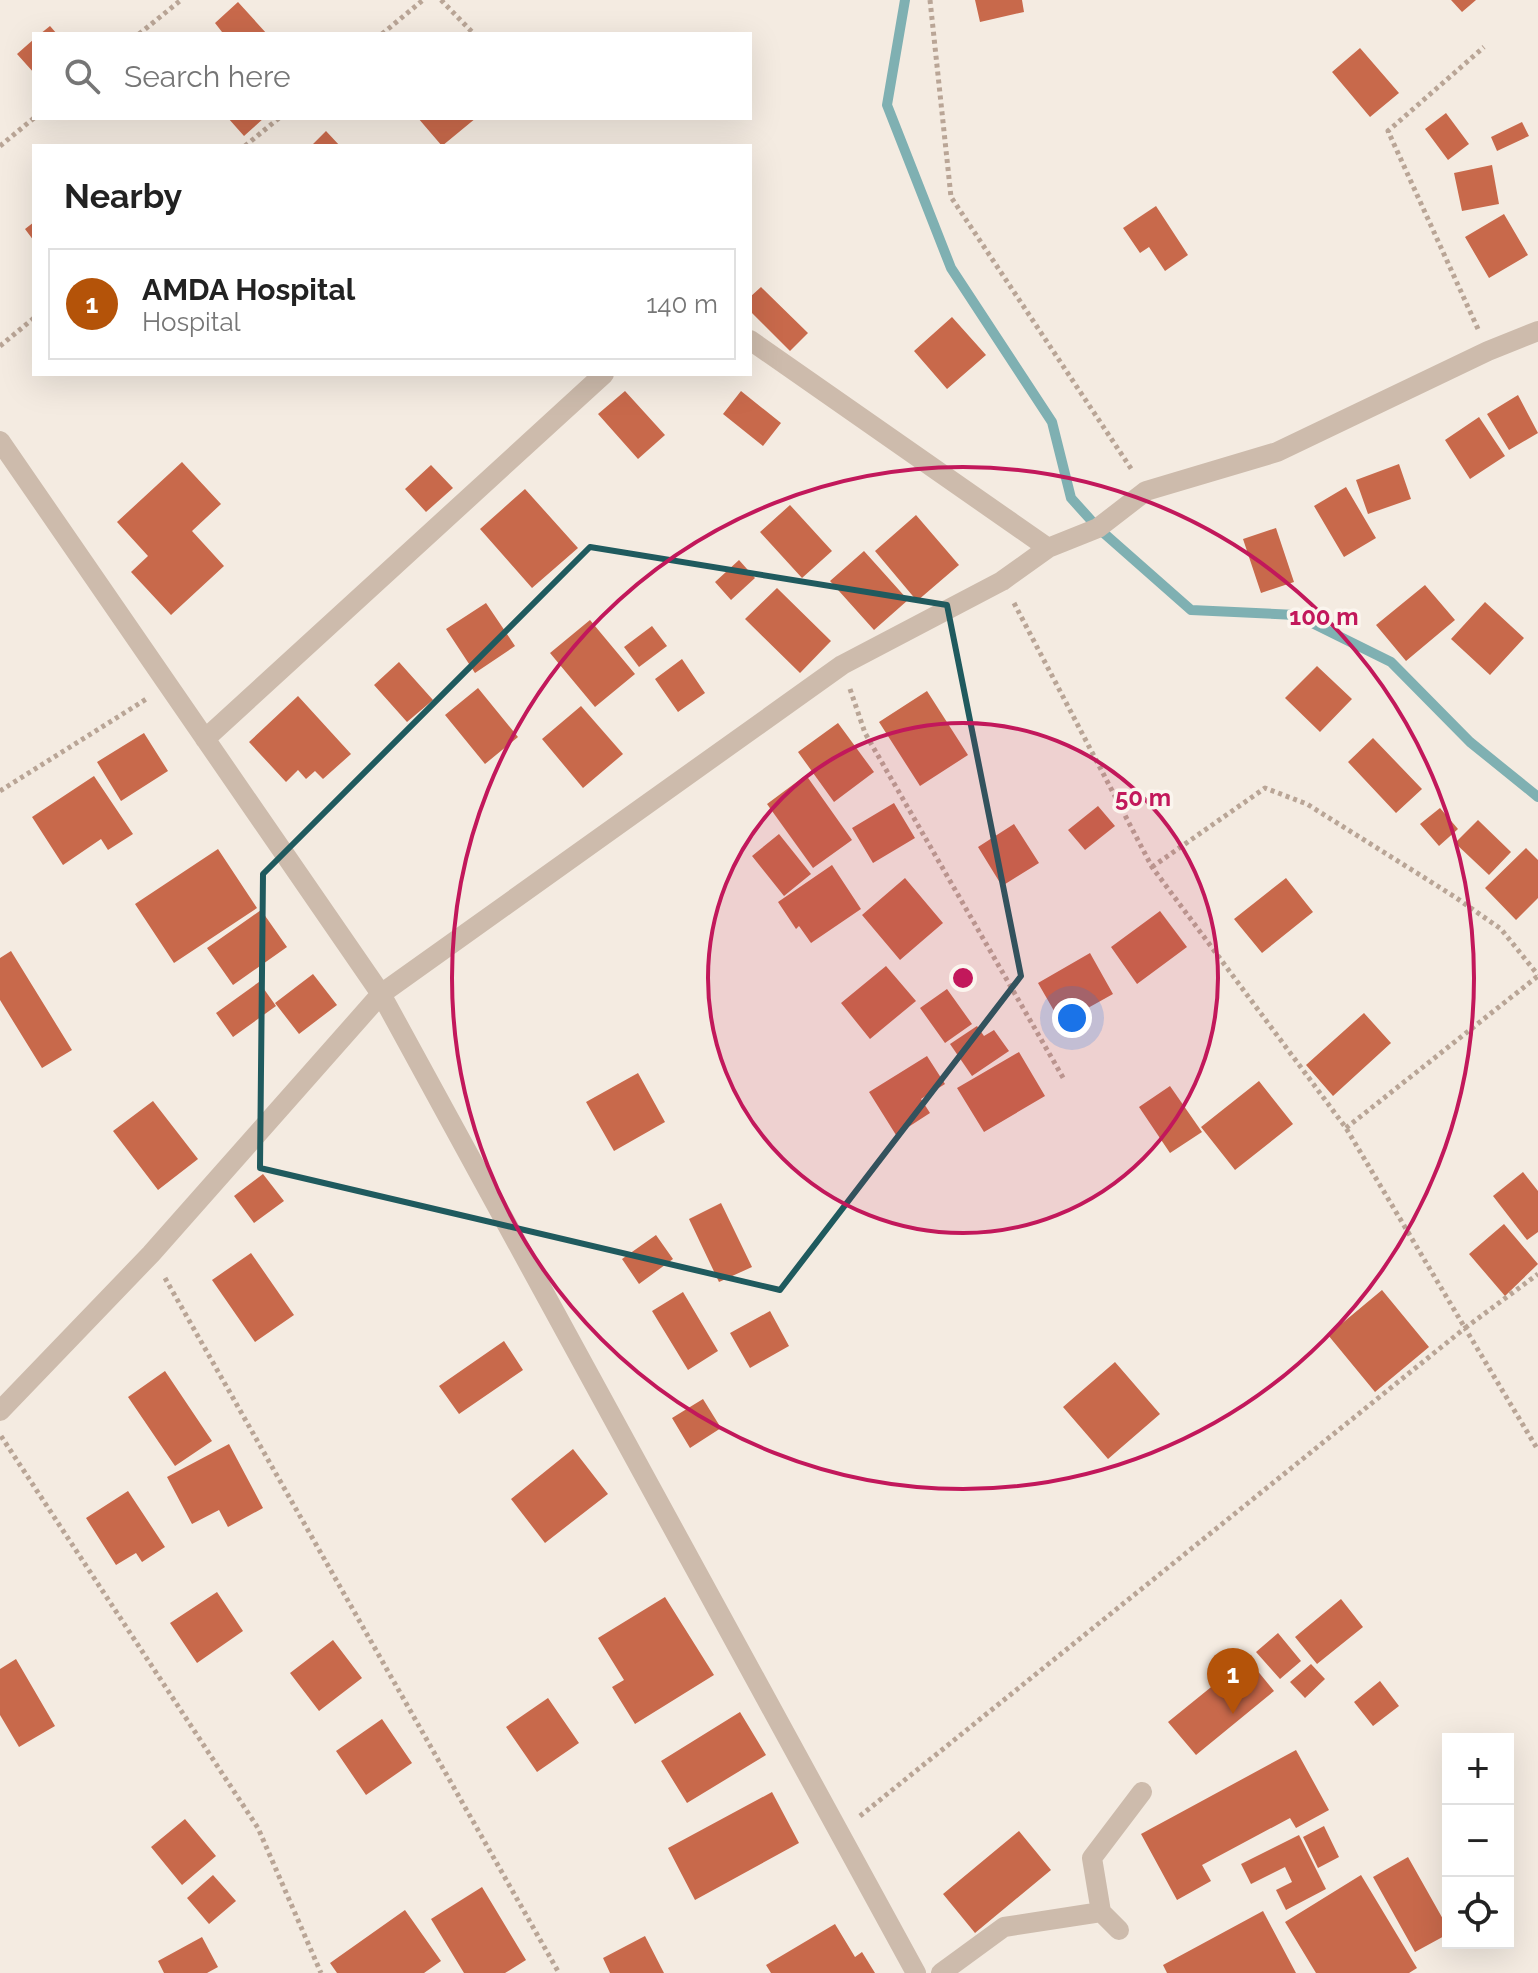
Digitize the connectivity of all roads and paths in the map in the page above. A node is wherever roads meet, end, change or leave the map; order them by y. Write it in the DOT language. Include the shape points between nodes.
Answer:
graph roads {
  1 [pos="181,0"];
  2 [pos="423,0"];
  3 [pos="441,0"];
  4 [pos="930,0"];
  5 [pos="141,32"];
  6 [pos="384,32"];
  7 [pos="472,32"];
  8 [pos="1484,47"];
  9 [pos="32,120"];
  10 [pos="277,120"];
  11 [pos="247,144"];
  12 [pos="0,146"];
  13 [pos="32,320"];
  14 [pos="1538,331"];
  15 [pos="752,341"];
  16 [pos="0,346"];
  17 [pos="1488,351"];
  18 [pos="602,376"];
  19 [pos="0,441"];
  20 [pos="1146,491"];
  21 [pos="1048,548"];
  22 [pos="1002,581"];
  23 [pos="842,665"];
  24 [pos="168,686"];
  25 [pos="205,739"];
  26 [pos="0,791"];
  27 [pos="1152,867"];
  28 [pos="1538,975"];
  29 [pos="381,994"];
  30 [pos="1065,1081"];
  31 [pos="1346,1128"];
  32 [pos="151,1254"];
  33 [pos="1538,1274"];
  34 [pos="1465,1328"];
  35 [pos="0,1411"];
  36 [pos="0,1434"];
  37 [pos="1538,1450"];
  38 [pos="1142,1792"];
  39 [pos="839,1832"];
  40 [pos="1101,1912"];
  41 [pos="1119,1930"];
  42 [pos="321,1973"];
  43 [pos="559,1973"];
  44 [pos="916,1973"];
  45 [pos="941,1973"];
  1 -- 5 [label="path"];
  2 -- 6 [label="path"];
  3 -- 7 [label="path"];
  4 -- 20 [label="path" via="951,197"];
  8 -- 17 [label="path" via="1388,131"];
  9 -- 12 [label="path"];
  10 -- 11 [label="path"];
  13 -- 16 [label="path"];
  14 -- 17 [label="street"];
  15 -- 21 [label="street"];
  17 -- 20 [label="street" via="1277,452"];
  18 -- 25 [label="street"];
  19 -- 24 [label="street"];
  20 -- 21 [label="street" via="1098,528"];
  21 -- 22 [label="street"];
  22 -- 23 [label="street"];
  22 -- 27 [label="path"];
  23 -- 29 [label="street"];
  23 -- 30 [label="path" via="865,733"];
  24 -- 25 [label="street"];
  24 -- 26 [label="path"];
  25 -- 29 [label="street"];
  27 -- 28 [label="path" via="1265,788 1307,804 1501,929"];
  27 -- 31 [label="path"];
  28 -- 31 [label="path"];
  29 -- 32 [label="street"];
  29 -- 39 [label="street"];
  31 -- 34 [label="path"];
  32 -- 35 [label="street"];
  32 -- 43 [label="path"];
  33 -- 34 [label="path"];
  34 -- 37 [label="path"];
  34 -- 39 [label="path"];
  36 -- 42 [label="path" via="258,1828"];
  38 -- 40 [label="street" via="1092,1858"];
  39 -- 44 [label="street"];
  40 -- 41 [label="street"];
  40 -- 45 [label="street" via="1004,1927"];
}
